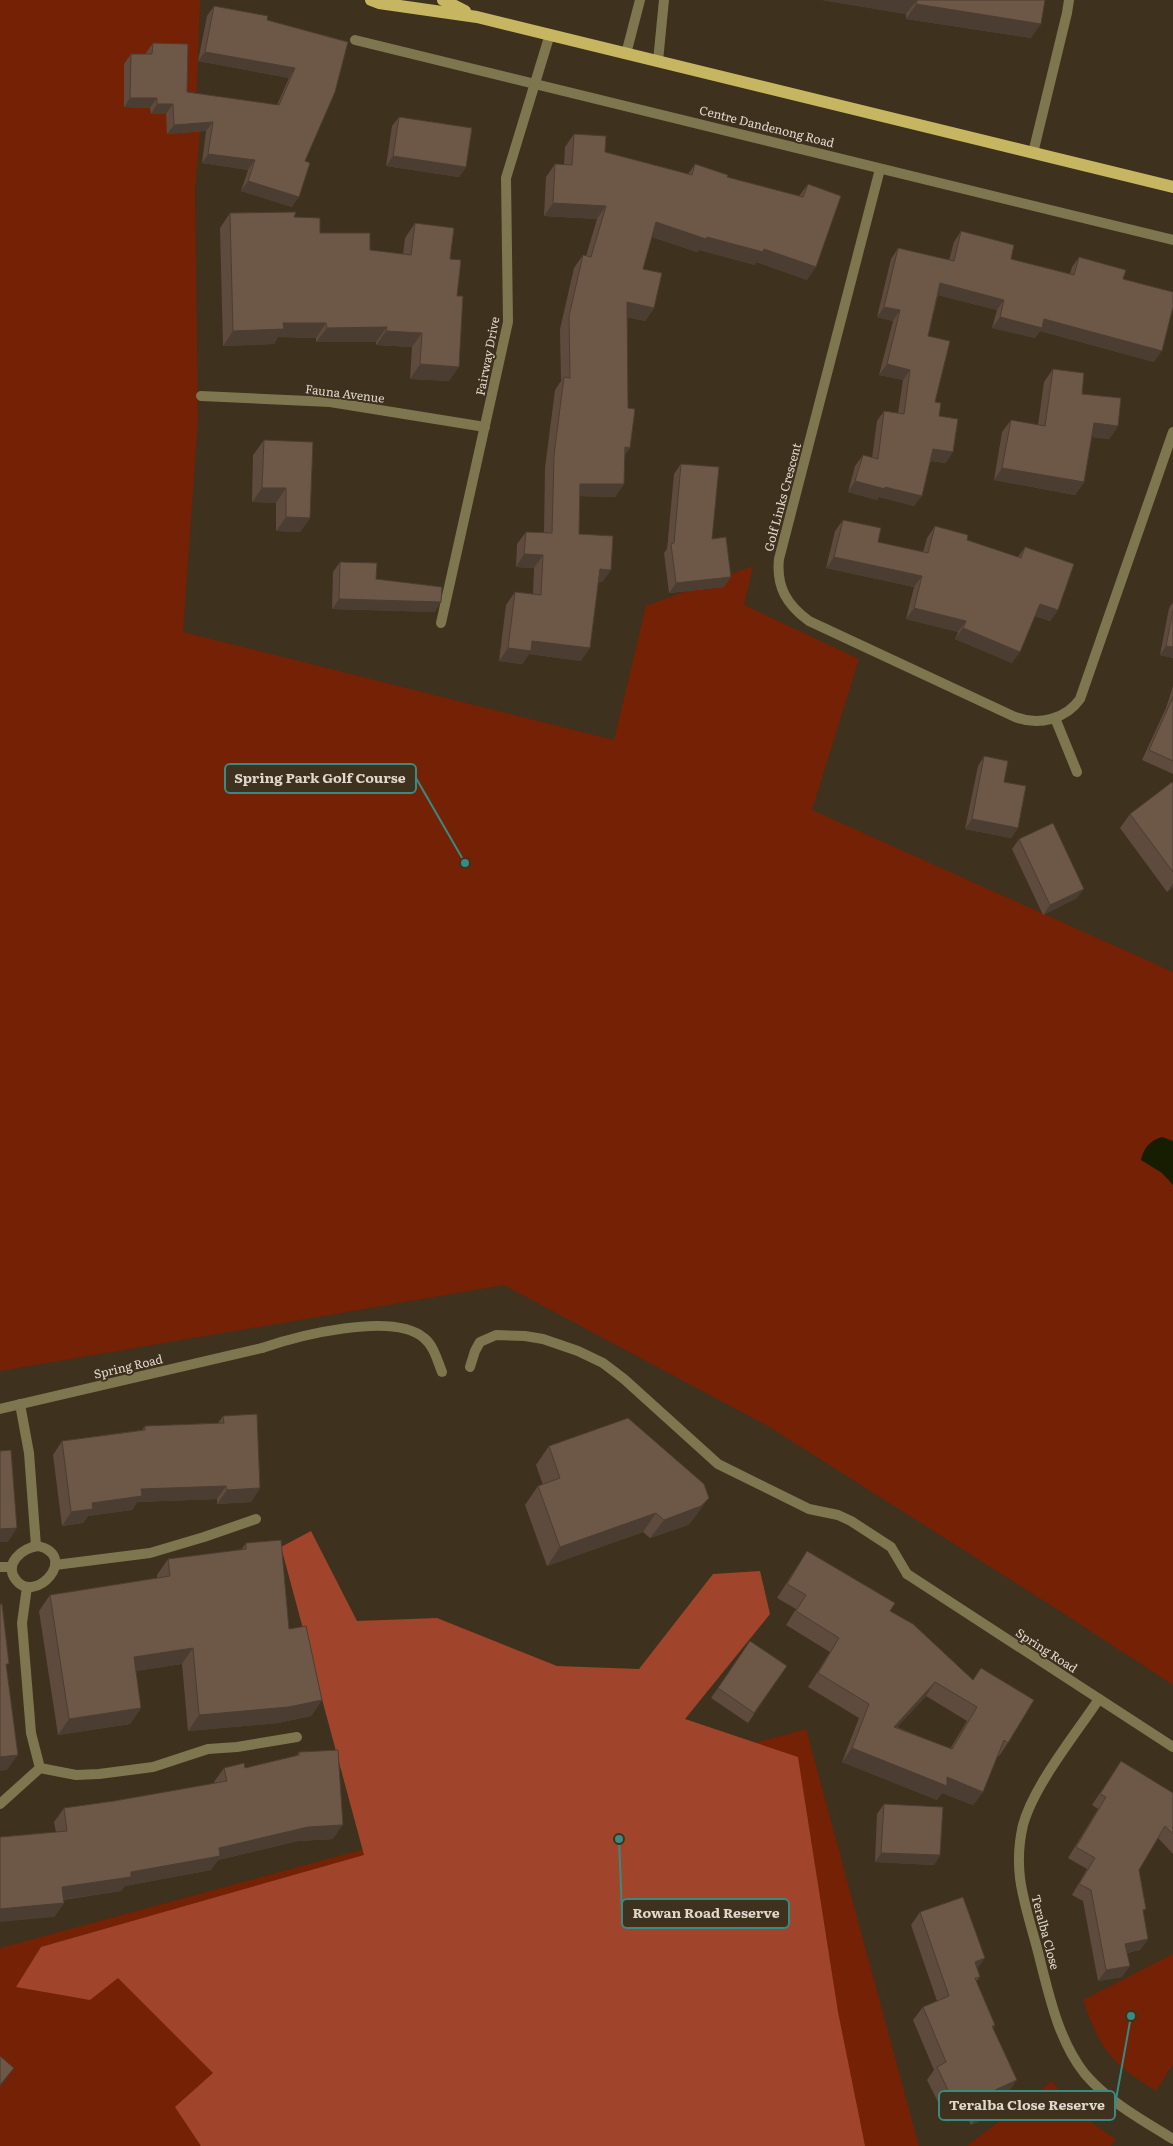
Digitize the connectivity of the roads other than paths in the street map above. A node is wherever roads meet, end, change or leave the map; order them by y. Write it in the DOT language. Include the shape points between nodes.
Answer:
graph roads {
  1 [pos="371,0"];
  2 [pos="443,0"];
  3 [pos="640,0"];
  4 [pos="664,0"];
  5 [pos="1068,0"];
  6 [pos="476,17"];
  7 [pos="550,34"];
  8 [pos="355,40"];
  9 [pos="626,54"];
  10 [pos="658,61"];
  11 [pos="535,83"];
  12 [pos="1033,153"];
  13 [pos="880,168"];
  14 [pos="1173,187"];
  15 [pos="1173,240"];
  16 [pos="201,396"];
  17 [pos="485,427"];
  18 [pos="1173,432"];
  19 [pos="441,623"];
  20 [pos="1054,718"];
  21 [pos="1077,772"];
  22 [pos="470,1366"];
  23 [pos="442,1372"];
  24 [pos="20,1404"];
  25 [pos="0,1409"];
  26 [pos="256,1519"];
  27 [pos="36,1546"];
  28 [pos="55,1565"];
  29 [pos="0,1567"];
  30 [pos="12,1567"];
  31 [pos="27,1586"];
  32 [pos="1099,1699"];
  33 [pos="297,1737"];
  34 [pos="1173,1747"];
  35 [pos="40,1768"];
  36 [pos="0,1804"];
  37 [pos="1173,2139"];
  1 -- 6 [label="main road"];
  2 -- 6 [label="main road"];
  3 -- 9 [label="street"];
  4 -- 10 [label="street"];
  5 -- 12 [label="street"];
  6 -- 7 [label="main road"];
  7 -- 9 [label="main road"];
  7 -- 11 [label="street, Fairway Drive"];
  8 -- 11 [label="street, Centre Dandenong Road"];
  9 -- 10 [label="main road"];
  10 -- 12 [label="main road"];
  11 -- 13 [label="street, Centre Dandenong Road"];
  11 -- 17 [label="street, Fairway Drive" via="506,178 508,322"];
  12 -- 14 [label="main road"];
  13 -- 15 [label="street, Centre Dandenong Road"];
  13 -- 20 [label="street, Golf Links Crescent" via="781,550 778,578 788,601 809,621 1020,719 1042,721"];
  16 -- 17 [label="street, Fauna Avenue" via="330,402"];
  17 -- 19 [label="street, Fairway Drive"];
  18 -- 20 [label="street, Golf Links Crescent" via="1080,698 1075,706"];
  20 -- 21 [label="street"];
  22 -- 32 [label="street, Spring Road" via="480,1342 496,1335 543,1339 603,1363 643,1394 718,1464 809,1508 851,1521 891,1547 907,1574"];
  23 -- 24 [label="street, Spring Road" via="423,1336 389,1326 359,1326 313,1334"];
  24 -- 25 [label="street, Spring Road"];
  24 -- 27 [label="street" via="30,1458"];
  26 -- 28 [label="street" via="150,1554"];
  27 -- 28 [label="street" via="49,1551"];
  27 -- 30 [label="street" via="20,1553"];
  28 -- 31 [label="street" via="47,1580"];
  29 -- 30 [label="street"];
  30 -- 31 [label="street" via="16,1580"];
  31 -- 35 [label="street" via="22,1623 31,1733"];
  32 -- 34 [label="street, Spring Road"];
  32 -- 37 [label="street, Teralba Close" via="1028,1809 1020,1837 1020,1878 1056,2017 1074,2056 1085,2074 1115,2102"];
  33 -- 35 [label="street" via="208,1749 164,1764 99,1774 76,1776"];
  35 -- 36 [label="street"];
}
